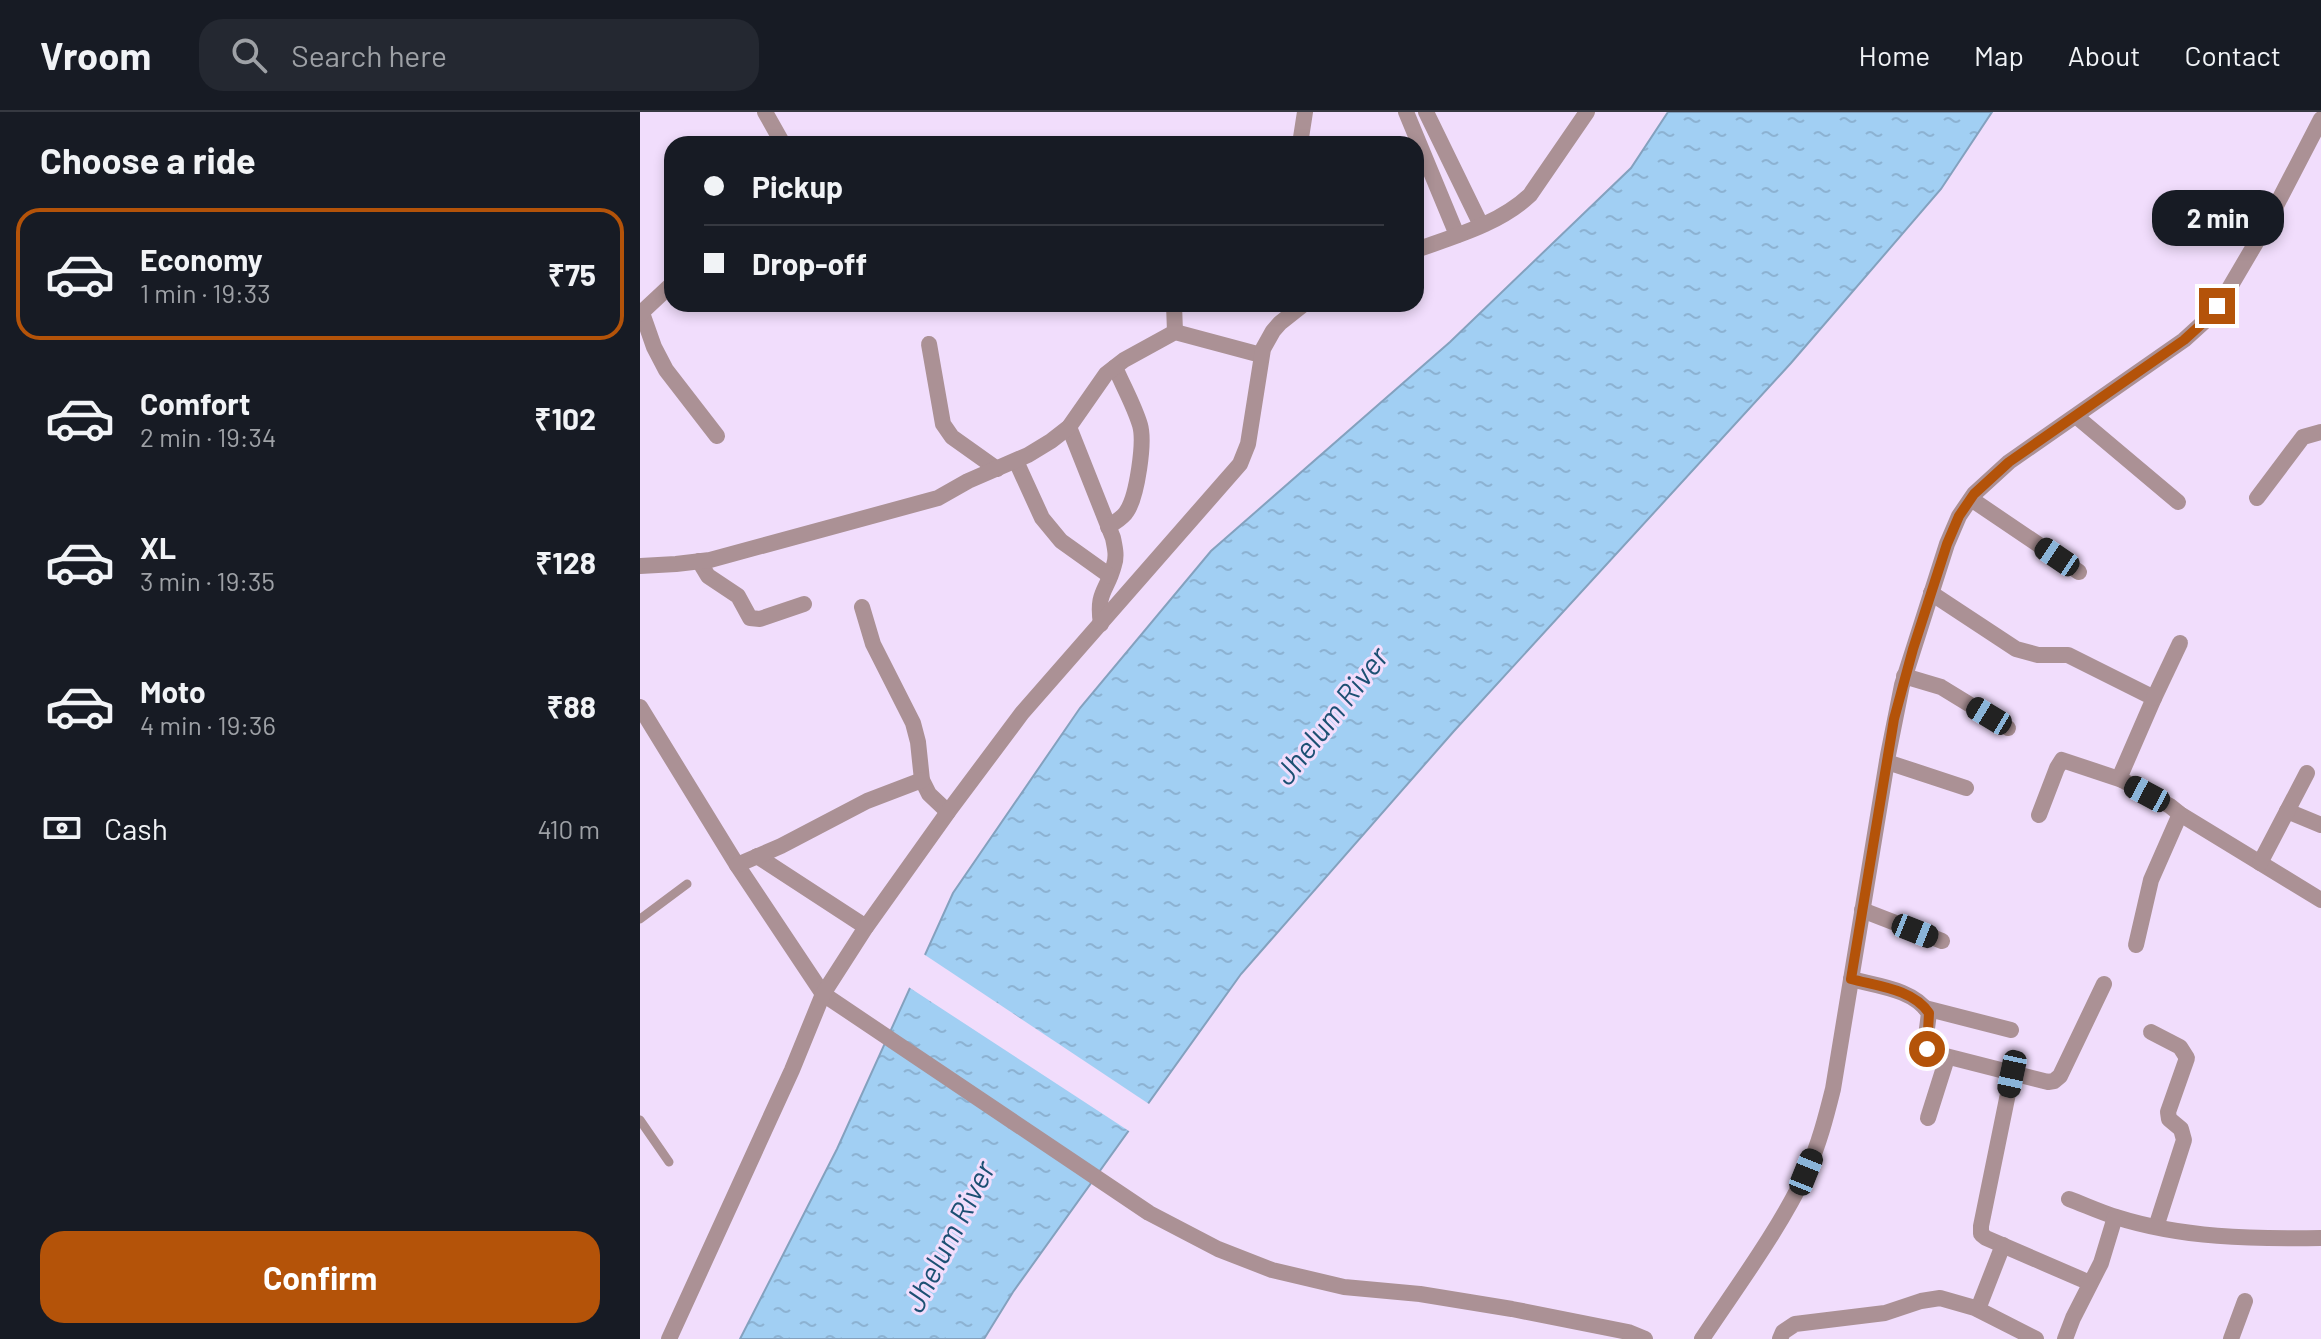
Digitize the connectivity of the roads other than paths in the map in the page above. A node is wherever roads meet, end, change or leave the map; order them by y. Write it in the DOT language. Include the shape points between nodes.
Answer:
graph roads {
  1 [pos="765,112"];
  2 [pos="1305,112"];
  3 [pos="1406,112"];
  4 [pos="1426,112"];
  5 [pos="1587,112"];
  6 [pos="2321,119"];
  7 [pos="778,136"];
  8 [pos="1301,136"];
  9 [pos="1419,136"];
  10 [pos="1424,145"];
  11 [pos="1470,230"];
  12 [pos="1424,247"];
  13 [pos="664,292"];
  14 [pos="1174,312"];
  15 [pos="1295,312"];
  16 [pos="641,314"];
  17 [pos="1175,332"];
  18 [pos="929,344"];
  19 [pos="1261,355"];
  20 [pos="1115,367"];
  21 [pos="2077,417"];
  22 [pos="1069,427"];
  23 [pos="2321,432"];
  24 [pos="717,436"];
  25 [pos="1016,461"];
  26 [pos="997,469"];
  27 [pos="2257,498"];
  28 [pos="1971,499"];
  29 [pos="2178,502"];
  30 [pos="1108,527"];
  31 [pos="699,561"];
  32 [pos="640,566"];
  33 [pos="2079,572"];
  34 [pos="1110,576"];
  35 [pos="1931,593"];
  36 [pos="804,604"];
  37 [pos="862,607"];
  38 [pos="1101,624"];
  39 [pos="2180,643"];
  40 [pos="1904,676"];
  41 [pos="2154,698"];
  42 [pos="640,707"];
  43 [pos="2008,728"];
  44 [pos="1887,762"];
  45 [pos="2307,773"];
  46 [pos="922,780"];
  47 [pos="2122,780"];
  48 [pos="1966,788"];
  49 [pos="2287,811"];
  50 [pos="948,812"];
  51 [pos="2180,814"];
  52 [pos="2039,815"];
  53 [pos="2321,825"];
  54 [pos="757,856"];
  55 [pos="2260,863"];
  56 [pos="737,865"];
  57 [pos="687,884"];
  58 [pos="2321,900"];
  59 [pos="1862,910"];
  60 [pos="640,919"];
  61 [pos="866,927"];
  62 [pos="1942,941"];
  63 [pos="2136,945"];
  64 [pos="1851,979"];
  65 [pos="2104,984"];
  66 [pos="823,994"];
  67 [pos="1925,1008"];
  68 [pos="2011,1030"];
  69 [pos="2151,1032"];
  70 [pos="1947,1058"];
  71 [pos="2012,1074"];
  72 [pos="1928,1118"];
  73 [pos="640,1120"];
  74 [pos="669,1162"];
  75 [pos="2069,1199"];
  76 [pos="2115,1217"];
  77 [pos="2156,1227"];
  78 [pos="2321,1238"];
  79 [pos="2003,1245"];
  80 [pos="2090,1283"];
  81 [pos="2245,1301"];
  82 [pos="1978,1309"];
  83 [pos="669,1339"];
  84 [pos="1645,1339"];
  85 [pos="1702,1339"];
  86 [pos="1780,1339"];
  87 [pos="2036,1339"];
  88 [pos="2065,1339"];
  89 [pos="2231,1339"];
  1 -- 7 [label="street"];
  2 -- 8 [label="street"];
  3 -- 9 [label="street"];
  4 -- 11 [label="street"];
  5 -- 11 [label="street" via="1530,195 1509,213"];
  6 -- 21 [label="street" via="2264,229 2206,320"];
  10 -- 11 [label="street"];
  11 -- 12 [label="street"];
  13 -- 16 [label="street"];
  14 -- 17 [label="street"];
  15 -- 19 [label="street" via="1273,331"];
  16 -- 24 [label="street" via="666,370"];
  17 -- 19 [label="street"];
  17 -- 20 [label="street"];
  18 -- 26 [label="street" via="943,424 952,437"];
  19 -- 38 [label="street" via="1248,444 1240,464"];
  20 -- 22 [label="street"];
  20 -- 30 [label="street" via="1141,427 1143,446 1130,507"];
  21 -- 28 [label="street" via="2009,462"];
  21 -- 29 [label="street"];
  22 -- 25 [label="street"];
  22 -- 30 [label="street"];
  23 -- 27 [label="street" via="2303,437"];
  25 -- 26 [label="street"];
  25 -- 34 [label="street" via="1042,518 1061,541"];
  26 -- 31 [label="street" via="938,498"];
  28 -- 33 [label="street"];
  28 -- 35 [label="street" via="1959,516"];
  30 -- 34 [label="street" via="1116,554"];
  31 -- 32 [label="street"];
  31 -- 36 [label="street" via="708,576 738,596 750,618"];
  34 -- 38 [label="street" via="1100,598"];
  35 -- 40 [label="street"];
  35 -- 41 [label="street" via="2016,649 2068,655"];
  37 -- 46 [label="street" via="873,644 913,723"];
  38 -- 50 [label="street" via="1022,713"];
  39 -- 41 [label="street"];
  40 -- 43 [label="street" via="1941,687"];
  40 -- 44 [label="street"];
  41 -- 47 [label="street"];
  42 -- 56 [label="street"];
  44 -- 48 [label="street"];
  44 -- 59 [label="street"];
  45 -- 49 [label="street"];
  46 -- 50 [label="street"];
  46 -- 54 [label="street"];
  47 -- 51 [label="street"];
  47 -- 52 [label="street" via="2062,760"];
  49 -- 53 [label="street"];
  49 -- 55 [label="street"];
  50 -- 61 [label="street"];
  51 -- 55 [label="street"];
  51 -- 63 [label="street" via="2151,880"];
  54 -- 56 [label="street"];
  54 -- 61 [label="street"];
  55 -- 58 [label="street"];
  56 -- 66 [label="street"];
  57 -- 60 [label="lane"];
  59 -- 62 [label="street"];
  59 -- 64 [label="street"];
  61 -- 66 [label="street"];
  64 -- 67 [label="street" via="1908,996"];
  64 -- 85 [label="street" via="1823,1131 1776,1227"];
  65 -- 71 [label="street" via="2060,1076 2048,1082"];
  66 -- 83 [label="street"];
  66 -- 84 [label="street" via="1149,1213 1218,1249 1272,1270 1344,1287 1512,1309"];
  67 -- 68 [label="street"];
  67 -- 70 [label="street" via="1927,1049"];
  69 -- 77 [label="street" via="2180,1047 2187,1058 2168,1112 2184,1140"];
  70 -- 71 [label="street"];
  70 -- 72 [label="street"];
  71 -- 79 [label="street" via="1981,1226 1983,1236"];
  73 -- 74 [label="lane"];
  75 -- 76 [label="street"];
  76 -- 77 [label="street"];
  76 -- 80 [label="street"];
  77 -- 78 [label="street" via="2222,1238"];
  79 -- 80 [label="street"];
  79 -- 82 [label="street"];
  80 -- 88 [label="street"];
  81 -- 89 [label="street"];
  82 -- 86 [label="street" via="1930,1298 1885,1313 1795,1324"];
  82 -- 87 [label="street"];
}
